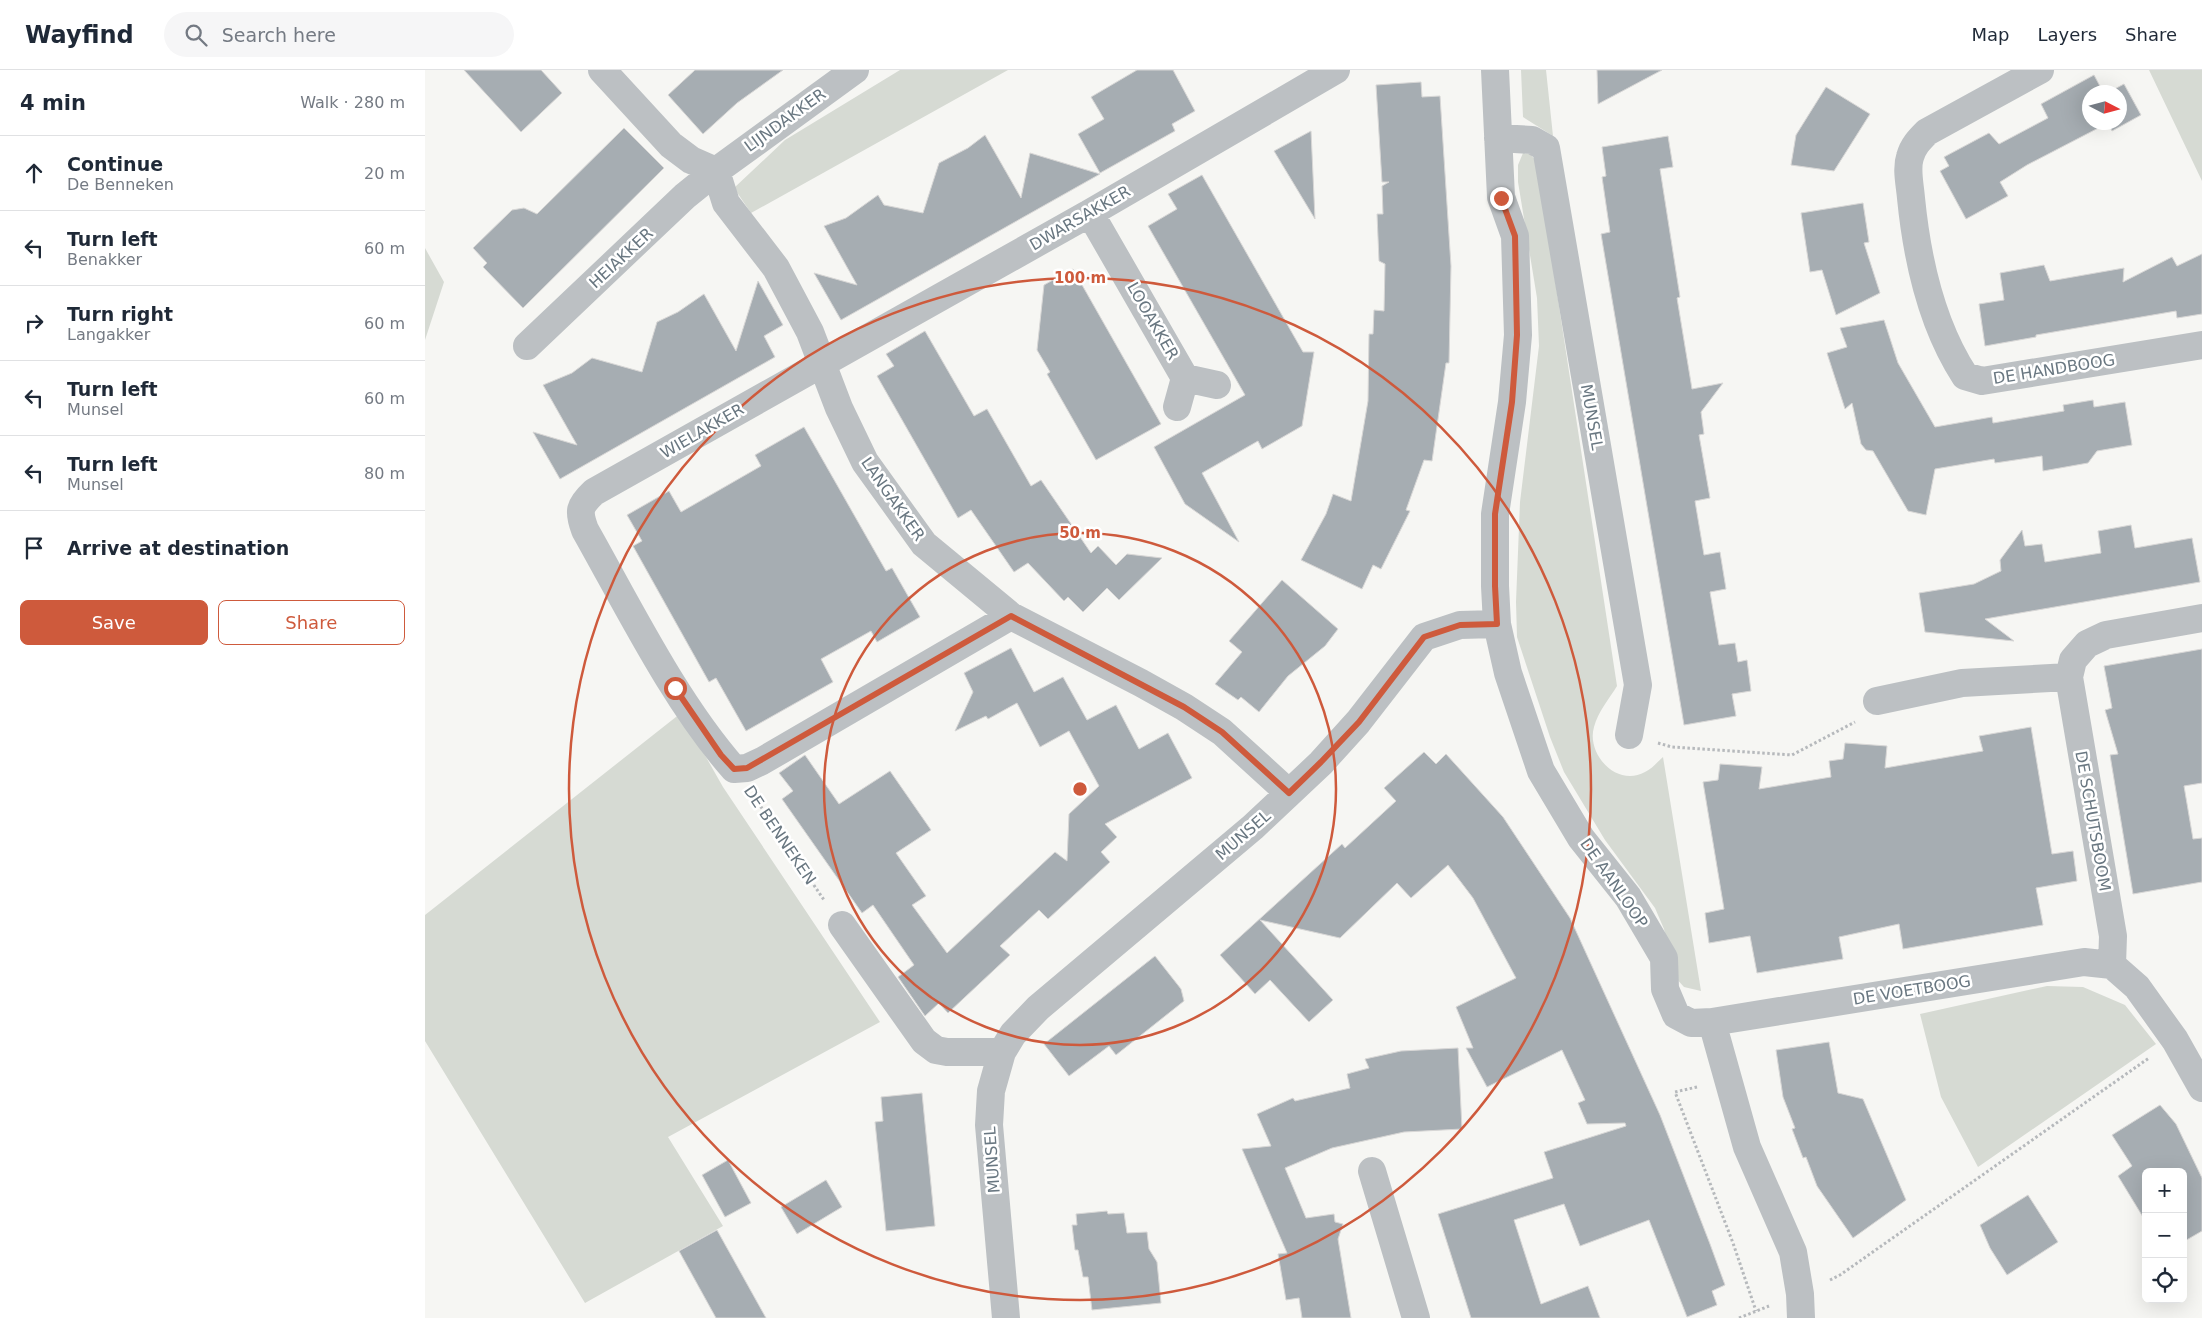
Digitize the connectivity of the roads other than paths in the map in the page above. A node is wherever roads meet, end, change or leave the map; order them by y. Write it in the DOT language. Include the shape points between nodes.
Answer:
graph roads {
  1 [pos="602,70"];
  2 [pos="855,70"];
  3 [pos="1336,70"];
  4 [pos="1495,70"];
  5 [pos="2040,70"];
  6 [pos="1498,138"];
  7 [pos="715,171"];
  8 [pos="1090,213"];
  9 [pos="2202,345"];
  10 [pos="527,346"];
  11 [pos="821,363"];
  12 [pos="1185,378"];
  13 [pos="1217,385"];
  14 [pos="1177,408"];
  15 [pos="584,501"];
  16 [pos="1011,616"];
  17 [pos="2202,618"];
  18 [pos="1497,624"];
  19 [pos="2069,677"];
  20 [pos="1877,701"];
  21 [pos="1629,735"];
  22 [pos="1289,793"];
  23 [pos="842,925"];
  24 [pos="2112,965"];
  25 [pos="1713,1022"];
  26 [pos="1002,1052"];
  27 [pos="2202,1088"];
  28 [pos="1372,1171"];
  29 [pos="1801,1306"];
  30 [pos="1006,1318"];
  31 [pos="1416,1318"];
  1 -- 7 [label="street" via="671,145 691,160"];
  2 -- 7 [label="street, LIJNDAKKER"];
  3 -- 8 [label="street, DWARSAKKER"];
  4 -- 6 [label="street"];
  5 -- 9 [label="street, DE HANDBOOG" via="1927,132 1915,144 1909,158 1914,234 1938,322 1953,358 1965,376 1982,381"];
  6 -- 18 [label="street" via="1501,198 1515,236 1517,335 1512,402 1495,514"];
  6 -- 21 [label="street, MUNSEL" via="1532,140 1546,148 1638,685"];
  7 -- 10 [label="street, HEIAKKER"];
  7 -- 11 [label="street, LANGAKKER" via="726,203 776,268 810,332"];
  8 -- 11 [label="street, DWARSAKKER"];
  8 -- 12 [label="street, LOOAKKER"];
  11 -- 15 [label="street, WIELAKKER" via="594,492"];
  11 -- 16 [label="street, LANGAKKER" via="865,462 906,522 924,544"];
  12 -- 13 [label="street, LOOAKKER"];
  12 -- 14 [label="street, LOOAKKER"];
  15 -- 16 [label="street, DE BENNEKEN" via="579,514 585,530 675,688 734,769 747,768 762,761"];
  16 -- 22 [label="street, LANGAKKER" via="1184,707 1222,732"];
  17 -- 19 [label="street" via="2106,635 2087,644 2073,660"];
  18 -- 22 [label="street, MUNSEL" via="1460,625 1424,637 1359,722"];
  18 -- 25 [label="street, DE AANLOOP" via="1508,673 1541,771 1581,838 1628,897 1664,958 1665,989 1676,1015 1691,1023"];
  19 -- 20 [label="street" via="1962,683"];
  19 -- 24 [label="street, DE SCHUTSBOOM" via="2113,936"];
  22 -- 26 [label="street, MUNSEL" via="1038,1008 1013,1034"];
  23 -- 26 [label="street" via="924,1042 936,1050 947,1052"];
  24 -- 25 [label="street, DE VOETBOOG" via="2085,962"];
  24 -- 27 [label="street" via="2137,986 2175,1040"];
  25 -- 29 [label="street" via="1747,1147 1793,1252"];
  26 -- 30 [label="street, MUNSEL" via="991,1091 989,1124"];
  28 -- 31 [label="street"];
}
